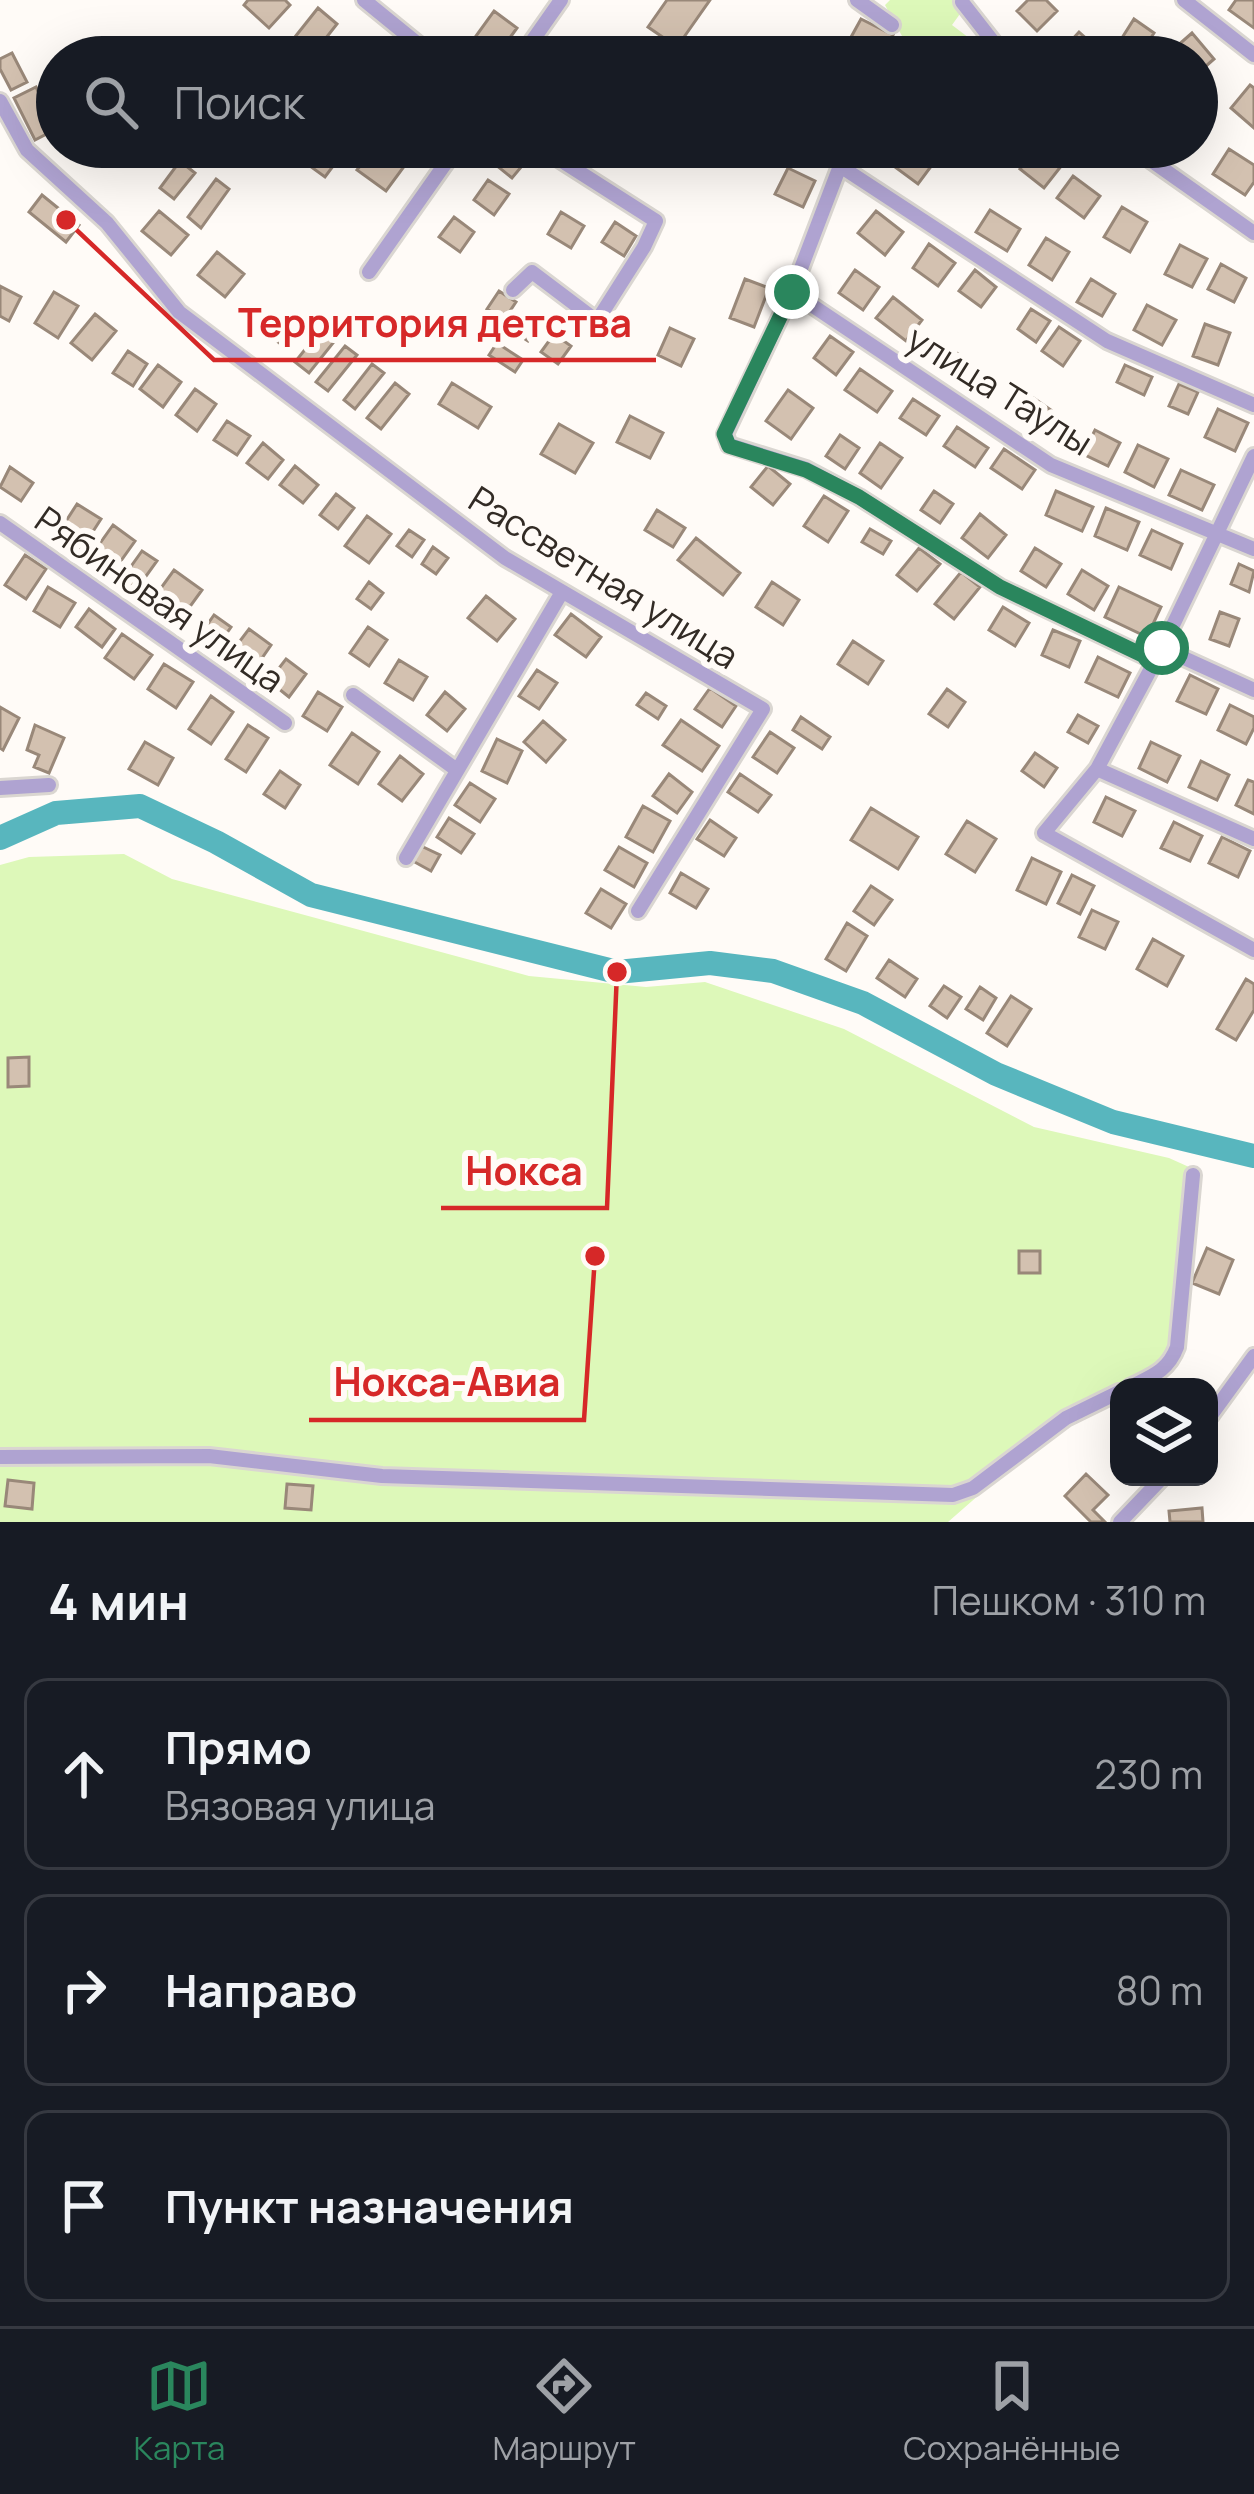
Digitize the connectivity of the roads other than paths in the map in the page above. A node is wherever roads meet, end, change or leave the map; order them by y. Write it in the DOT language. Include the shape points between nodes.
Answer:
graph roads {
  1 [pos="364,0"];
  2 [pos="561,0"];
  3 [pos="857,0"];
  4 [pos="1184,0"];
  5 [pos="962,2"];
  6 [pos="892,25"];
  7 [pos="408,36"];
  8 [pos="536,36"];
  9 [pos="989,36"];
  10 [pos="1254,56"];
  11 [pos="0,101"];
  12 [pos="36,158"];
  13 [pos="47,168"];
  14 [pos="442,168"];
  15 [pos="573,168"];
  16 [pos="839,168"];
  17 [pos="843,168"];
  18 [pos="1162,168"];
  19 [pos="1254,233"];
  20 [pos="369,272"];
  21 [pos="513,290"];
  22 [pos="792,292"];
  23 [pos="1254,405"];
  24 [pos="1254,456"];
  25 [pos="0,523"];
  26 [pos="1218,533"];
  27 [pos="1254,549"];
  28 [pos="562,592"];
  29 [pos="1159,654"];
  30 [pos="1254,690"];
  31 [pos="353,695"];
  32 [pos="285,723"];
  33 [pos="457,770"];
  34 [pos="1097,770"];
  35 [pos="50,784"];
  36 [pos="0,788"];
  37 [pos="1254,839"];
  38 [pos="406,858"];
  39 [pos="638,911"];
  40 [pos="1254,950"];
  41 [pos="1193,1174"];
  42 [pos="1254,1356"];
  43 [pos="1149,1378"];
  44 [pos="1110,1396"];
  45 [pos="1218,1406"];
  46 [pos="0,1456"];
  47 [pos="1154,1486"];
  48 [pos="1120,1522"];
  1 -- 7 [label="street"];
  2 -- 8 [label="street"];
  3 -- 6 [label="street"];
  4 -- 10 [label="street"];
  5 -- 9 [label="street"];
  11 -- 12 [label="street, Рассветная улица"];
  13 -- 28 [label="street, Рассветная улица" via="107,223 179,312 505,558"];
  14 -- 20 [label="street"];
  15 -- 21 [label="street" via="656,221 644,247 597,321 532,272"];
  16 -- 22 [label="street"];
  17 -- 23 [label="street" via="1107,341"];
  18 -- 19 [label="street"];
  22 -- 26 [label="street, улица Таулы" via="1051,465"];
  22 -- 29 [label="street" via="724,434 729,446 806,470 1000,587"];
  24 -- 26 [label="street"];
  25 -- 32 [label="street, Рябиновая улица"];
  26 -- 27 [label="street, улица Таулы"];
  26 -- 29 [label="street"];
  28 -- 33 [label="street"];
  28 -- 39 [label="street, Рассветная улица" via="763,710"];
  29 -- 30 [label="street"];
  29 -- 34 [label="street"];
  31 -- 33 [label="street"];
  33 -- 38 [label="street"];
  34 -- 37 [label="street"];
  34 -- 40 [label="street" via="1044,833"];
  35 -- 36 [label="street"];
  41 -- 43 [label="street" via="1177,1347 1171,1363"];
  42 -- 45 [label="street"];
  44 -- 46 [label="street" via="953,1495 382,1476 209,1456"];
  47 -- 48 [label="street"];
}
